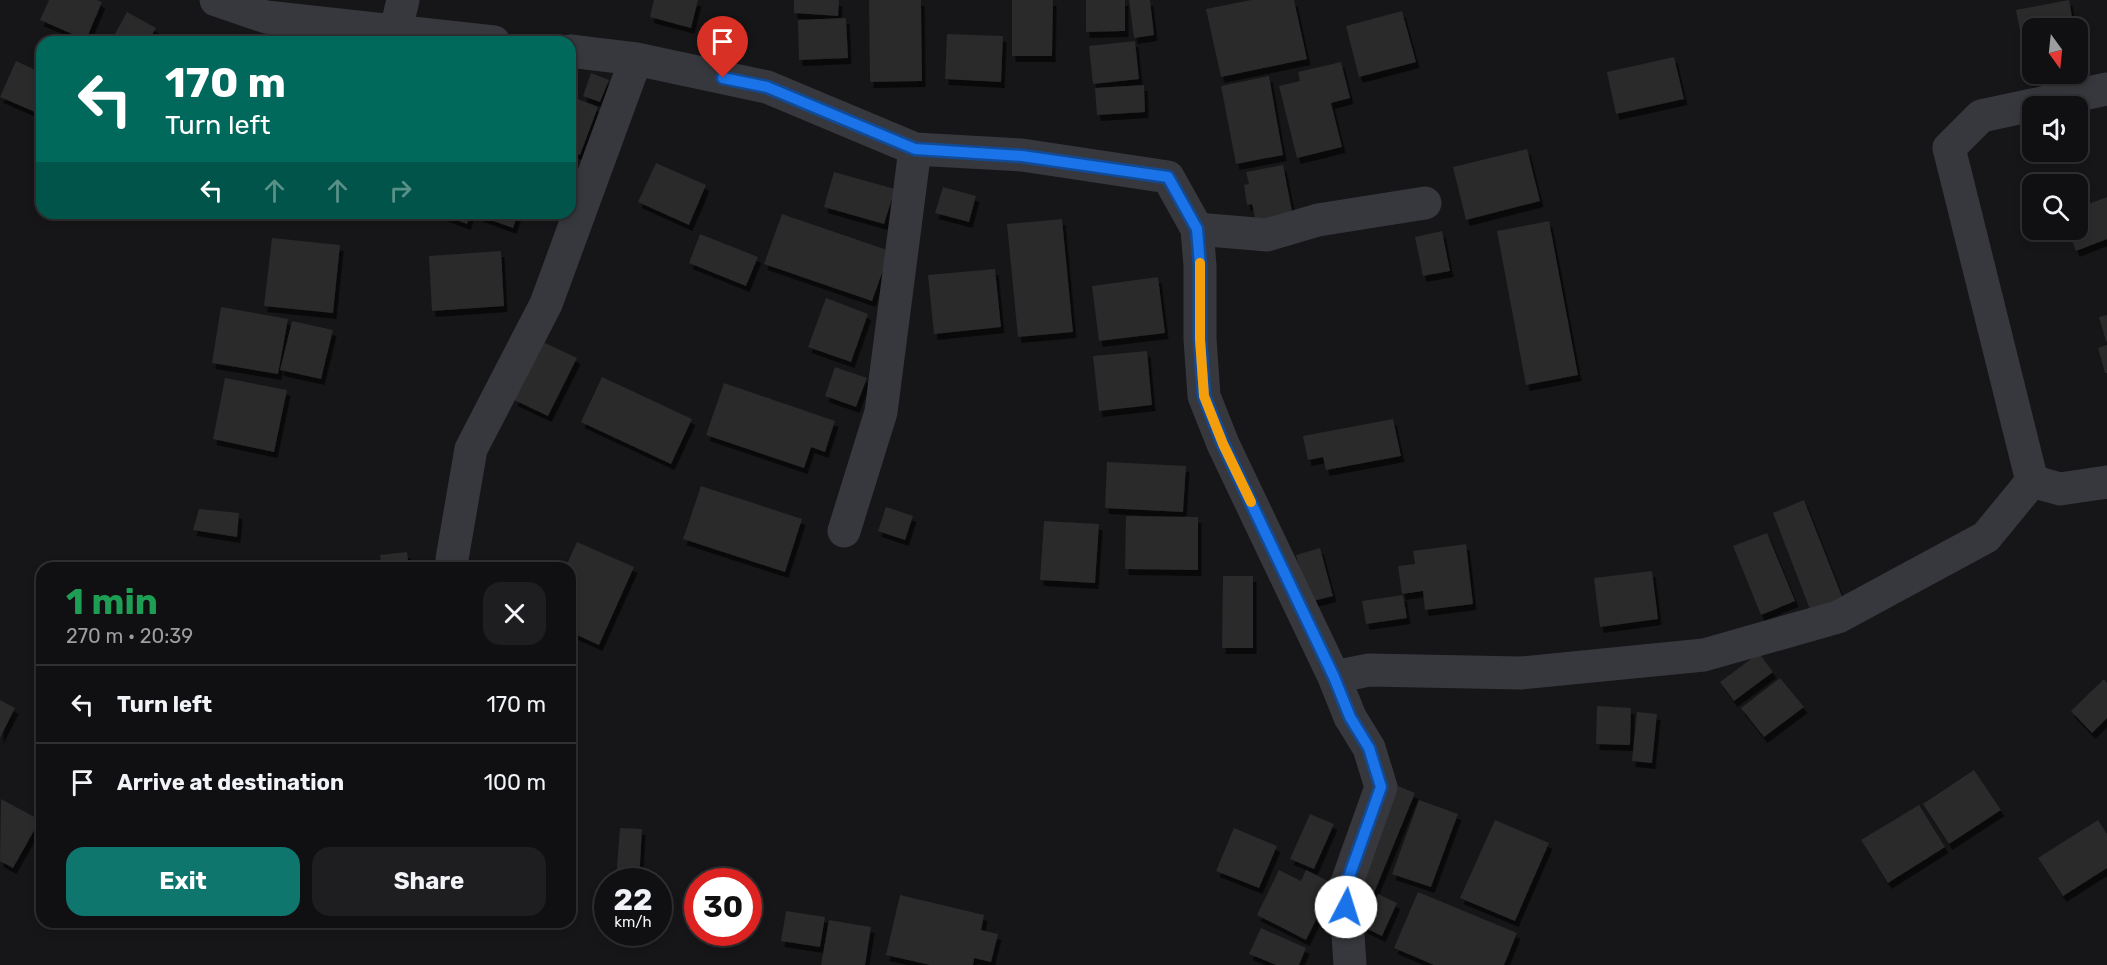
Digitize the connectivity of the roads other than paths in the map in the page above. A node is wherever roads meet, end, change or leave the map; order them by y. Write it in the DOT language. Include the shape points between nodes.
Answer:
graph roads {
  1 [pos="216,0"];
  2 [pos="399,15"];
  3 [pos="473,36"];
  4 [pos="576,52"];
  5 [pos="636,59"];
  6 [pos="2107,89"];
  7 [pos="915,149"];
  8 [pos="1425,203"];
  9 [pos="1197,229"];
  10 [pos="2032,481"];
  11 [pos="2107,482"];
  12 [pos="844,531"];
  13 [pos="452,559"];
  14 [pos="1334,677"];
  15 [pos="1350,965"];
  1 -- 2 [label="street" via="266,17"];
  2 -- 3 [label="street"];
  4 -- 5 [label="street"];
  5 -- 7 [label="street" via="767,87"];
  5 -- 13 [label="street" via="546,304 471,449"];
  6 -- 10 [label="street" via="1981,116 1949,148"];
  7 -- 9 [label="street" via="1022,156 1168,177"];
  7 -- 12 [label="street" via="881,412"];
  8 -- 9 [label="street" via="1318,220 1267,235"];
  9 -- 14 [label="street" via="1204,396"];
  10 -- 11 [label="street" via="2060,489"];
  10 -- 14 [label="street" via="1986,537 1838,617 1704,655 1521,673 1368,670"];
  14 -- 15 [label="street" via="1350,717 1369,748 1381,787 1345,888"];
}
